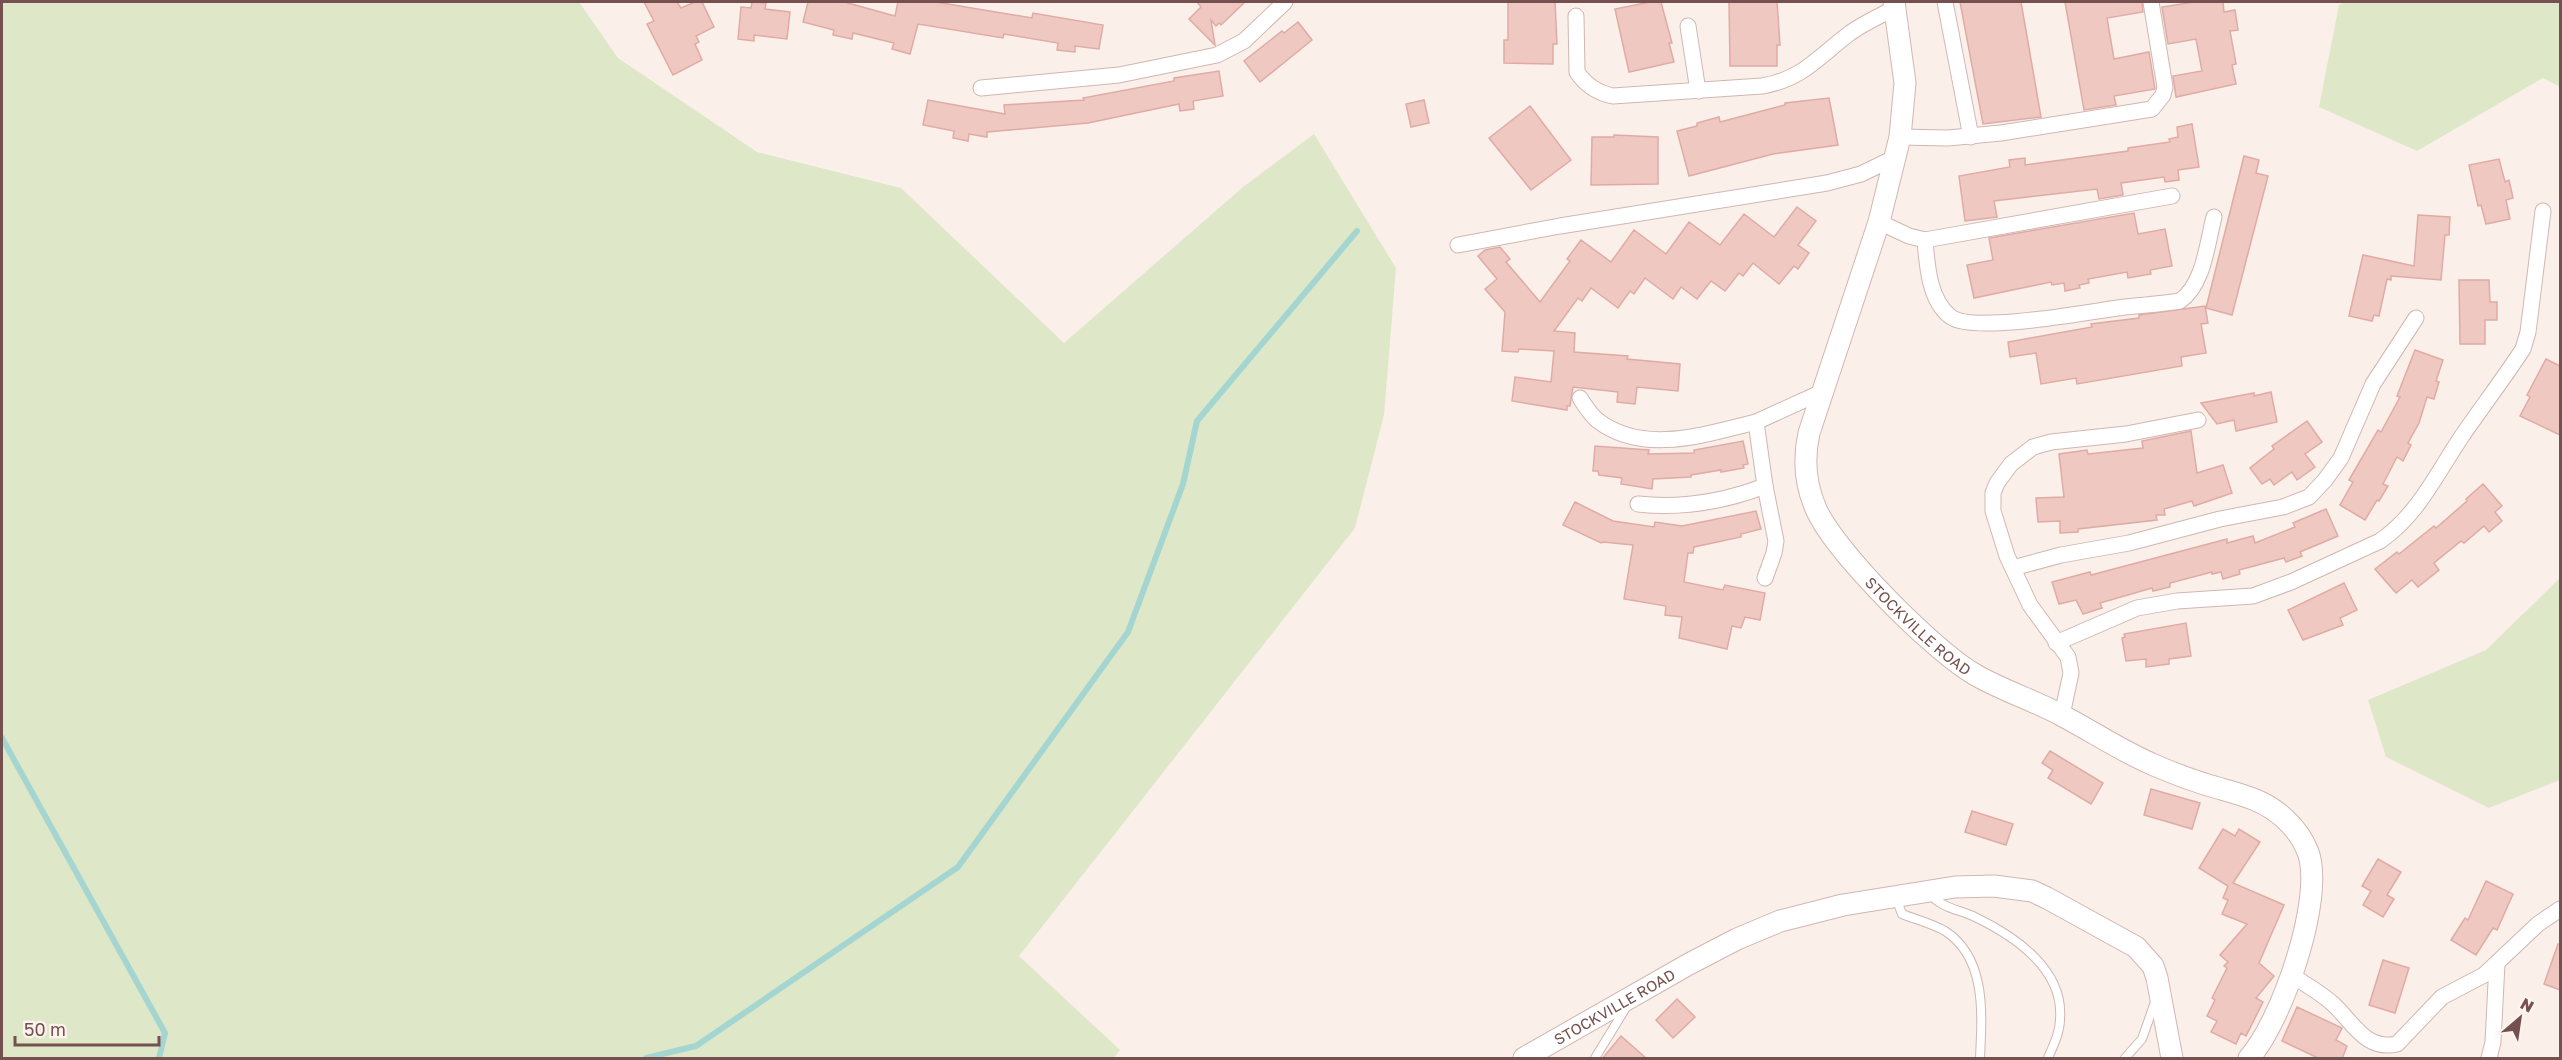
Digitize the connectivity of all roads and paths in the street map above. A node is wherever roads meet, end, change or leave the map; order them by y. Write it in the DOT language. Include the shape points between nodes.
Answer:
graph roads {
  1 [pos="1285,2"];
  2 [pos="1945,2"];
  3 [pos="2151,2"];
  4 [pos="1895,5"];
  5 [pos="1576,16"];
  6 [pos="1688,26"];
  7 [pos="981,88"];
  8 [pos="1698,91"];
  9 [pos="1971,136"];
  10 [pos="1898,147"];
  11 [pos="2172,196"];
  12 [pos="2543,211"];
  13 [pos="2214,218"];
  14 [pos="1879,222"];
  15 [pos="1925,240"];
  16 [pos="1458,245"];
  17 [pos="2416,318"];
  18 [pos="1822,392"];
  19 [pos="1580,398"];
  20 [pos="2198,420"];
  21 [pos="1756,422"];
  22 [pos="1765,486"];
  23 [pos="1638,504"];
  24 [pos="2013,568"];
  25 [pos="1765,578"];
  26 [pos="2056,643"];
  27 [pos="2062,715"];
  28 [pos="1928,891"];
  29 [pos="1896,897"];
  30 [pos="2560,909"];
  31 [pos="2497,963"];
  32 [pos="2291,975"];
  33 [pos="2160,987"];
  34 [pos="1632,997"];
  35 [pos="1524,1059"];
  36 [pos="1595,1059"];
  37 [pos="1980,1059"];
  38 [pos="2048,1059"];
  39 [pos="2125,1059"];
  40 [pos="2172,1059"];
  41 [pos="2249,1059"];
  42 [pos="2489,1059"];
  1 -- 7 [label="street" via="1244,41 1217,55 1119,75"];
  2 -- 9 [label="street"];
  3 -- 9 [label="street" via="2165,87 2152,109"];
  4 -- 8 [label="street" via="1861,25 1791,79 1762,86"];
  4 -- 10 [label="street, STOCKVILLE ROAD" via="1905,83"];
  5 -- 8 [label="street" via="1577,72 1597,91 1613,96"];
  6 -- 8 [label="street"];
  9 -- 10 [label="street"];
  10 -- 14 [label="street, STOCKVILLE ROAD"];
  10 -- 16 [label="street" via="1861,174 1827,183"];
  11 -- 15 [label="street"];
  12 -- 26 [label="street" via="2523,349 2415,509 2394,531 2274,589 2246,597 2137,609"];
  13 -- 15 [label="street" via="2198,275 2182,300 2016,321 1974,323 1948,315 1930,279"];
  14 -- 15 [label="street" via="1909,237"];
  14 -- 18 [label="street, STOCKVILLE ROAD"];
  17 -- 24 [label="street" via="2373,384 2341,458 2308,497 2283,507"];
  18 -- 21 [label="street"];
  18 -- 27 [label="street, STOCKVILLE ROAD" via="1809,433 1805,471 1817,511 1836,540 1893,603 1956,662"];
  19 -- 21 [label="street" via="1593,416 1612,429 1656,440 1692,437"];
  20 -- 24 [label="street" via="2127,434 2051,442 2021,454 1997,483 1992,504 1996,527"];
  21 -- 22 [label="street"];
  22 -- 23 [label="street" via="1689,506"];
  22 -- 25 [label="street" via="1776,541"];
  24 -- 26 [label="street" via="2030,604"];
  26 -- 27 [label="street" via="2068,657 2071,673"];
  27 -- 32 [label="street, STOCKVILLE ROAD" via="2143,761 2255,799 2286,820 2308,851 2312,887 2310,910"];
  28 -- 29 [label="street, STOCKVILLE ROAD"];
  28 -- 33 [label="street, STOCKVILLE ROAD" via="1994,886 2032,891 2136,947 2153,966"];
  28 -- 38 [label="lane" via="1940,904 2000,931 2043,966 2055,986 2061,1009 2059,1030"];
  29 -- 34 [label="street, STOCKVILLE ROAD" via="1780,921 1737,939"];
  29 -- 37 [label="lane" via="1902,914 1922,919 1948,933 1971,958 1979,996"];
  30 -- 31 [label="street"];
  31 -- 32 [label="street" via="2484,975 2442,997 2401,1041 2392,1045 2365,1039 2332,1003"];
  31 -- 42 [label="street"];
  32 -- 41 [label="street, STOCKVILLE ROAD" via="2266,1034"];
  33 -- 39 [label="lane" via="2142,1039"];
  33 -- 40 [label="street, STOCKVILLE ROAD"];
  34 -- 35 [label="street, STOCKVILLE ROAD"];
  34 -- 36 [label="lane"];
}
